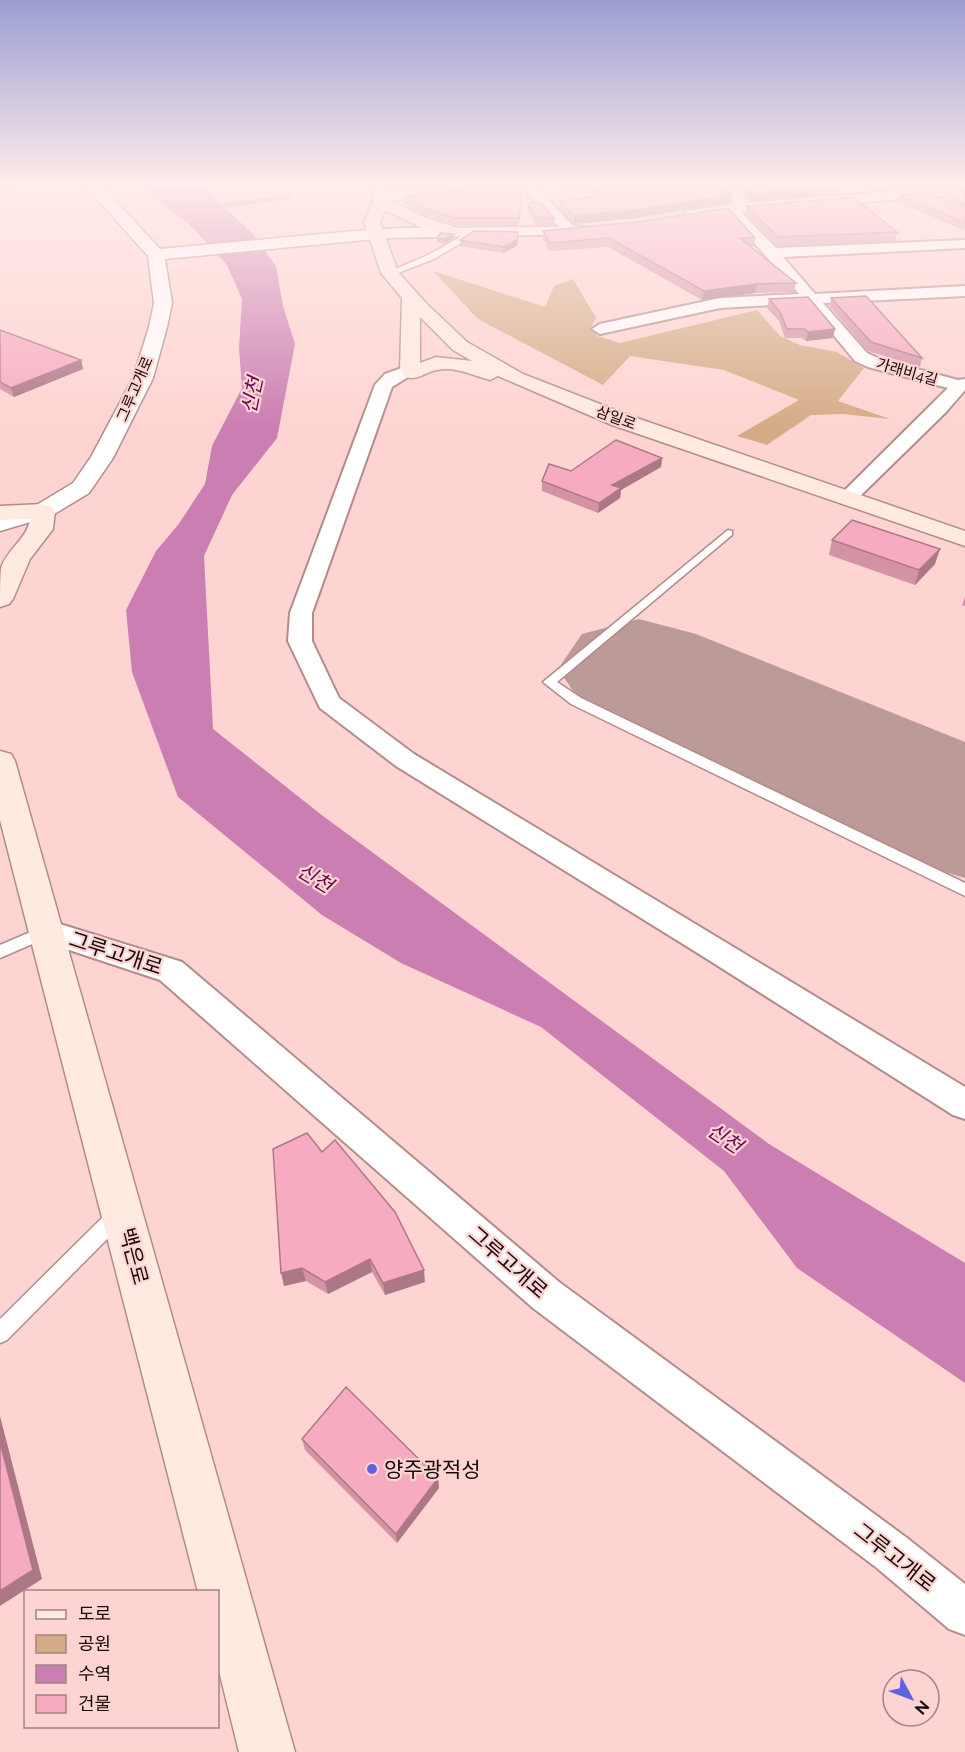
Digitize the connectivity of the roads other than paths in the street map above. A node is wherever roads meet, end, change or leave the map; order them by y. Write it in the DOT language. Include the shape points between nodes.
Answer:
graph roads {
  1 [pos="163,264"];
  2 [pos="387,264"];
  3 [pos="391,264"];
  4 [pos="402,264"];
  5 [pos="781,264"];
  6 [pos="388,267"];
  7 [pos="965,291"];
  8 [pos="411,297"];
  9 [pos="811,298"];
  10 [pos="600,329"];
  11 [pos="453,339"];
  12 [pos="411,371"];
  13 [pos="962,385"];
  14 [pos="553,393"];
  15 [pos="847,498"];
  16 [pos="43,511"];
  17 [pos="0,513"];
  18 [pos="0,524"];
  19 [pos="728,533"];
  20 [pos="965,539"];
  21 [pos="0,599"];
  22 [pos="0,761"];
  23 [pos="965,890"];
  24 [pos="47,931"];
  25 [pos="0,952"];
  26 [pos="965,1105"];
  27 [pos="122,1210"];
  28 [pos="0,1333"];
  29 [pos="965,1613"];
  30 [pos="267,1752"];
  1 -- 16 [label="street, 그루고개로" via="163,303 143,378 102,459 81,488"];
  2 -- 6 [label="main road, 삼일로"];
  3 -- 6 [label="main road"];
  4 -- 6 [label="lane"];
  5 -- 9 [label="street, 가래비4길"];
  6 -- 8 [label="main road, 삼일로"];
  7 -- 9 [label="street"];
  8 -- 11 [label="main road, 삼일로"];
  8 -- 12 [label="main road"];
  9 -- 10 [label="street" via="720,303"];
  9 -- 13 [label="street, 가래비4길" via="861,357"];
  11 -- 12 [label="main road"];
  11 -- 14 [label="main road, 삼일로" via="516,378"];
  12 -- 14 [label="main road" via="436,363 472,367"];
  12 -- 26 [label="street" via="384,385 301,613 300,641 329,702 405,760"];
  13 -- 15 [label="street"];
  14 -- 15 [label="main road, 삼일로"];
  15 -- 20 [label="main road, 삼일로"];
  16 -- 17 [label="main road"];
  16 -- 18 [label="street, 그루고개로"];
  16 -- 21 [label="main road" via="41,528 18,557"];
  19 -- 23 [label="lane" via="549,682 576,701"];
  22 -- 24 [label="main road, 백은로"];
  24 -- 25 [label="lane"];
  24 -- 27 [label="main road, 백은로"];
  24 -- 29 [label="street, 그루고개로" via="171,971 546,1295 892,1553"];
  27 -- 28 [label="lane"];
  27 -- 30 [label="main road, 백은로"];
}
